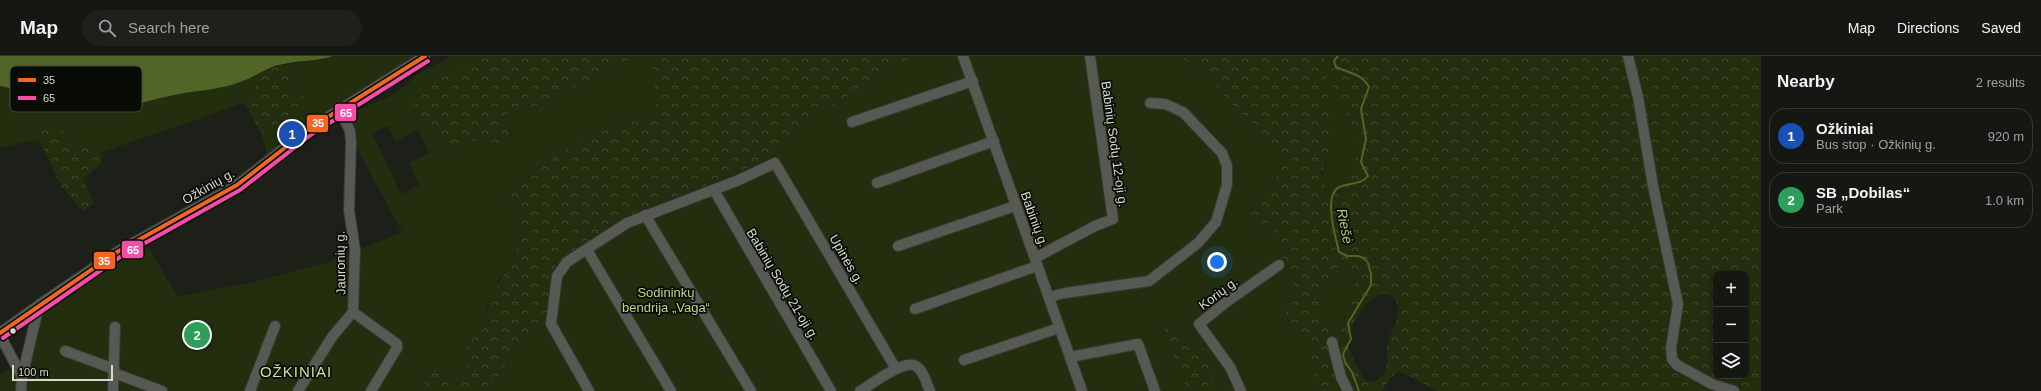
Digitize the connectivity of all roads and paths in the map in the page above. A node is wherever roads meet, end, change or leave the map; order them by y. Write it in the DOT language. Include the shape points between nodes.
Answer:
graph roads {
  1 [pos="425,56"];
  2 [pos="963,56"];
  3 [pos="1090,56"];
  4 [pos="1628,56"];
  5 [pos="973,81"];
  6 [pos="1150,103"];
  7 [pos="339,108"];
  8 [pos="852,122"];
  9 [pos="994,141"];
  10 [pos="877,183"];
  11 [pos="714,190"];
  12 [pos="1015,206"];
  13 [pos="645,215"];
  14 [pos="898,246"];
  15 [pos="587,250"];
  16 [pos="1036,262"];
  17 [pos="1279,265"];
  18 [pos="1049,297"];
  19 [pos="39,305"];
  20 [pos="915,309"];
  21 [pos="353,312"];
  22 [pos="275,326"];
  23 [pos="115,327"];
  24 [pos="1059,328"];
  25 [pos="2,337"];
  26 [pos="1332,342"];
  27 [pos="65,351"];
  28 [pos="1070,357"];
  29 [pos="964,360"];
  30 [pos="896,369"];
  31 [pos="114,371"];
  32 [pos="22,377"];
  33 [pos="22,391"];
  34 [pos="113,391"];
  35 [pos="162,391"];
  36 [pos="250,391"];
  37 [pos="298,391"];
  38 [pos="371,391"];
  39 [pos="589,391"];
  40 [pos="671,391"];
  41 [pos="751,391"];
  42 [pos="831,391"];
  43 [pos="860,391"];
  44 [pos="930,391"];
  45 [pos="1080,391"];
  46 [pos="1155,391"];
  47 [pos="1241,391"];
  48 [pos="1348,391"];
  49 [pos="1734,391"];
  1 -- 7 [label="street, Ožkinių g."];
  2 -- 5 [label="street, Babinių g."];
  3 -- 16 [label="street, Babinių Sodų 12-oji g." via="1114,219 1095,226"];
  4 -- 49 [label="street" via="1678,304 1670,348 1672,359 1677,365 1712,384"];
  5 -- 8 [label="street"];
  5 -- 9 [label="street, Babinių g."];
  6 -- 18 [label="street" via="1165,104 1183,112 1222,153 1227,166 1227,185 1216,222 1198,243 1149,281"];
  7 -- 19 [label="street, Ožkinių g." via="289,143 237,185 117,252"];
  7 -- 21 [label="street, Jauronių g." via="350,131 351,143 349,210 355,250"];
  9 -- 10 [label="street"];
  9 -- 12 [label="street, Babinių g."];
  11 -- 13 [label="street"];
  11 -- 30 [label="street, Upinės g." via="775,163"];
  11 -- 42 [label="street, Babinių Sodų 21-oji g."];
  12 -- 14 [label="street"];
  12 -- 16 [label="street, Babinių g."];
  13 -- 15 [label="street"];
  13 -- 41 [label="street"];
  15 -- 39 [label="street" via="567,262 557,276 551,327"];
  15 -- 40 [label="street"];
  16 -- 18 [label="street, Babinių g."];
  16 -- 20 [label="street"];
  17 -- 47 [label="street, Korių g." via="1199,324 1230,367"];
  18 -- 24 [label="street, Babinių g."];
  19 -- 25 [label="street, Ožkinių g."];
  19 -- 32 [label="street"];
  21 -- 37 [label="street" via="332,337"];
  21 -- 38 [label="street, Jauronių g." via="397,344"];
  22 -- 36 [label="street"];
  23 -- 31 [label="street"];
  24 -- 28 [label="street, Babinių g."];
  24 -- 29 [label="street"];
  25 -- 32 [label="street"];
  26 -- 48 [label="street"];
  27 -- 31 [label="street"];
  28 -- 45 [label="street, Babinių g."];
  28 -- 46 [label="street" via="1138,344"];
  30 -- 43 [label="street"];
  30 -- 44 [label="street" via="905,365 916,366"];
  31 -- 34 [label="street"];
  31 -- 35 [label="street"];
  32 -- 33 [label="street"];
}
